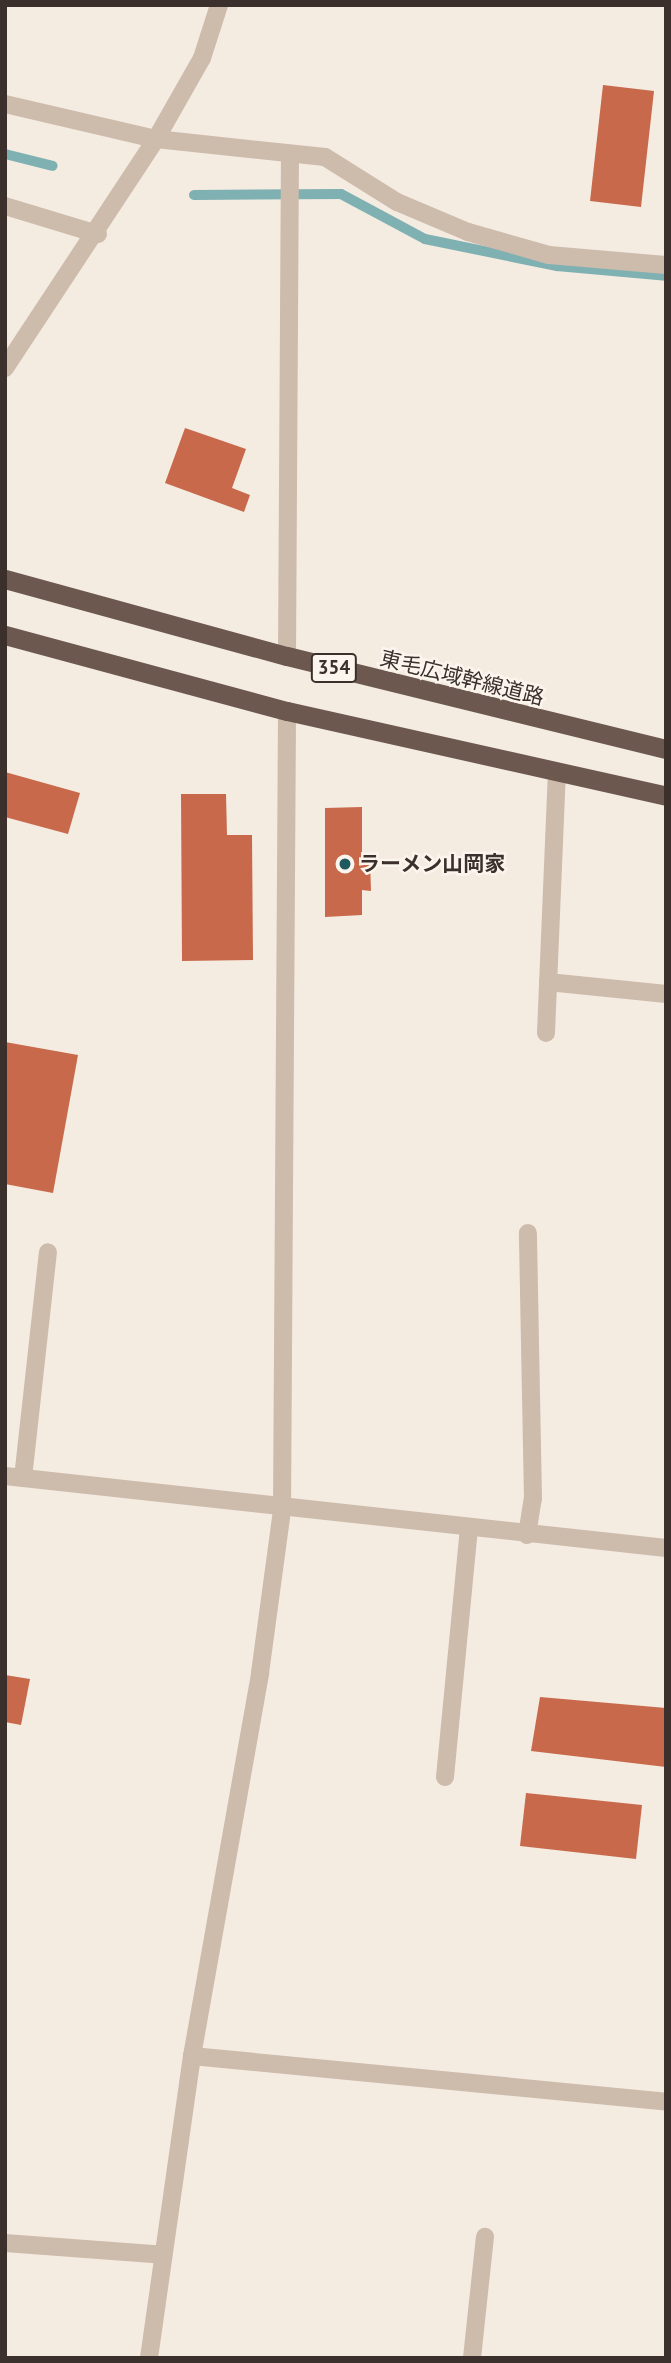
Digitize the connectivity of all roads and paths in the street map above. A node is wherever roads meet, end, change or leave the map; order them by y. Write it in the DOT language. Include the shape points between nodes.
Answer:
graph roads {
  1 [pos="219,5"];
  2 [pos="5,104"];
  3 [pos="156,139"];
  4 [pos="290,154"];
  5 [pos="5,206"];
  6 [pos="98,234"];
  7 [pos="666,265"];
  8 [pos="5,368"];
  9 [pos="5,579"];
  10 [pos="5,635"];
  11 [pos="287,656"];
  12 [pos="287,711"];
  13 [pos="666,749"];
  14 [pos="557,773"];
  15 [pos="666,796"];
  16 [pos="548,982"];
  17 [pos="666,994"];
  18 [pos="546,1033"];
  19 [pos="528,1233"];
  20 [pos="48,1252"];
  21 [pos="14,1477"];
  22 [pos="282,1510"];
  23 [pos="469,1529"];
  24 [pos="527,1535"];
  25 [pos="666,1548"];
  26 [pos="445,1777"];
  27 [pos="192,2056"];
  28 [pos="666,2102"];
  29 [pos="485,2237"];
  30 [pos="5,2243"];
  31 [pos="163,2255"];
  32 [pos="149,2358"];
  33 [pos="472,2358"];
  1 -- 3 [label="street" via="202,58"];
  2 -- 3 [label="street"];
  3 -- 4 [label="street"];
  3 -- 6 [label="street"];
  4 -- 7 [label="street" via="325,158 397,202 479,235 549,255"];
  4 -- 11 [label="street"];
  5 -- 6 [label="street"];
  6 -- 8 [label="street"];
  9 -- 11 [label="highway, 東毛広域幹線道路 / 354"];
  10 -- 12 [label="highway"];
  11 -- 13 [label="highway, 東毛広域幹線道路 / 354"];
  12 -- 14 [label="highway"];
  12 -- 22 [label="street"];
  14 -- 15 [label="highway"];
  14 -- 16 [label="street"];
  16 -- 17 [label="street"];
  16 -- 18 [label="street"];
  19 -- 24 [label="street" via="533,1499"];
  20 -- 21 [label="street"];
  21 -- 22 [label="street"];
  22 -- 23 [label="street"];
  22 -- 27 [label="street" via="260,1674"];
  23 -- 24 [label="street"];
  23 -- 26 [label="street"];
  24 -- 25 [label="street"];
  27 -- 28 [label="street"];
  27 -- 31 [label="street"];
  29 -- 33 [label="street"];
  30 -- 31 [label="street"];
  31 -- 32 [label="street"];
}
